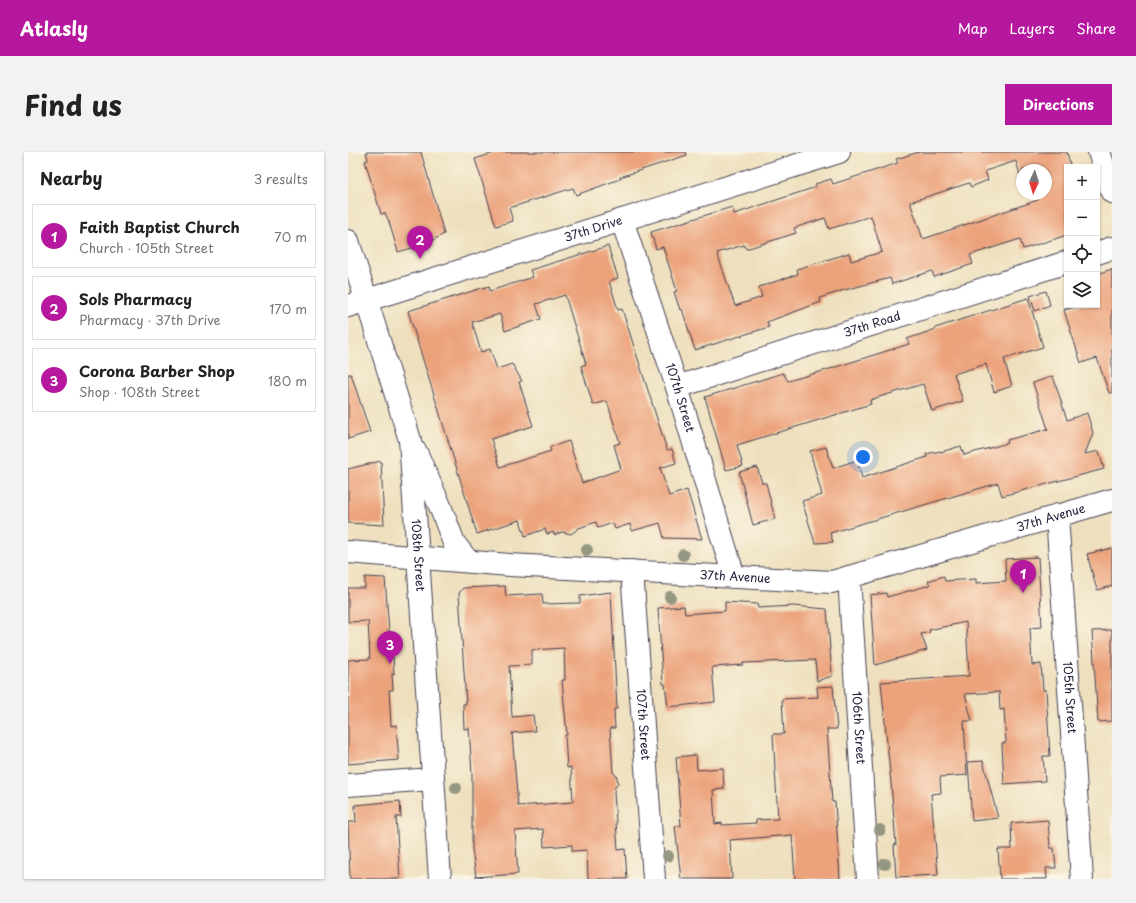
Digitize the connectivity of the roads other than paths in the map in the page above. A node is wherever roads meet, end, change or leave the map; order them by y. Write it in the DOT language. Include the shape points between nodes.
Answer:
graph roads {
  1 [pos="839,152"];
  2 [pos="1099,152"];
  3 [pos="1112,192"];
  4 [pos="622,220"];
  5 [pos="348,241"];
  6 [pos="1112,248"];
  7 [pos="1100,251"];
  8 [pos="1064,263"];
  9 [pos="357,303"];
  10 [pos="677,387"];
  11 [pos="410,440"];
  12 [pos="1112,500"];
  13 [pos="1057,515"];
  14 [pos="348,552"];
  15 [pos="418,557"];
  16 [pos="468,561"];
  17 [pos="632,571"];
  18 [pos="734,577"];
  19 [pos="849,577"];
  20 [pos="433,779"];
  21 [pos="348,785"];
  22 [pos="440,879"];
  23 [pos="654,879"];
  24 [pos="868,879"];
  25 [pos="1082,879"];
  1 -- 4 [label="street, 37th Drive"];
  2 -- 3 [label="street"];
  4 -- 9 [label="street, 37th Drive"];
  4 -- 10 [label="street, 107th Street"];
  5 -- 9 [label="street, 108th Street"];
  6 -- 7 [label="street"];
  8 -- 10 [label="street, 37th Road"];
  9 -- 11 [label="street, 108th Street" via="403,411"];
  10 -- 18 [label="street, 107th Street"];
  11 -- 15 [label="street, 108th Street"];
  11 -- 16 [label="street" via="454,543"];
  12 -- 13 [label="street, 37th Avenue"];
  13 -- 19 [label="street, 37th Avenue"];
  13 -- 25 [label="street, 105th Street"];
  14 -- 15 [label="street, 37th Avenue"];
  15 -- 16 [label="street, 37th Avenue"];
  15 -- 20 [label="street, 108th Street"];
  16 -- 17 [label="street, 37th Avenue"];
  17 -- 18 [label="street, 37th Avenue"];
  17 -- 23 [label="street, 107th Street"];
  18 -- 19 [label="street, 37th Avenue" via="832,582"];
  19 -- 24 [label="street, 106th Street"];
  20 -- 21 [label="street"];
  20 -- 22 [label="street, 108th Street"];
}
